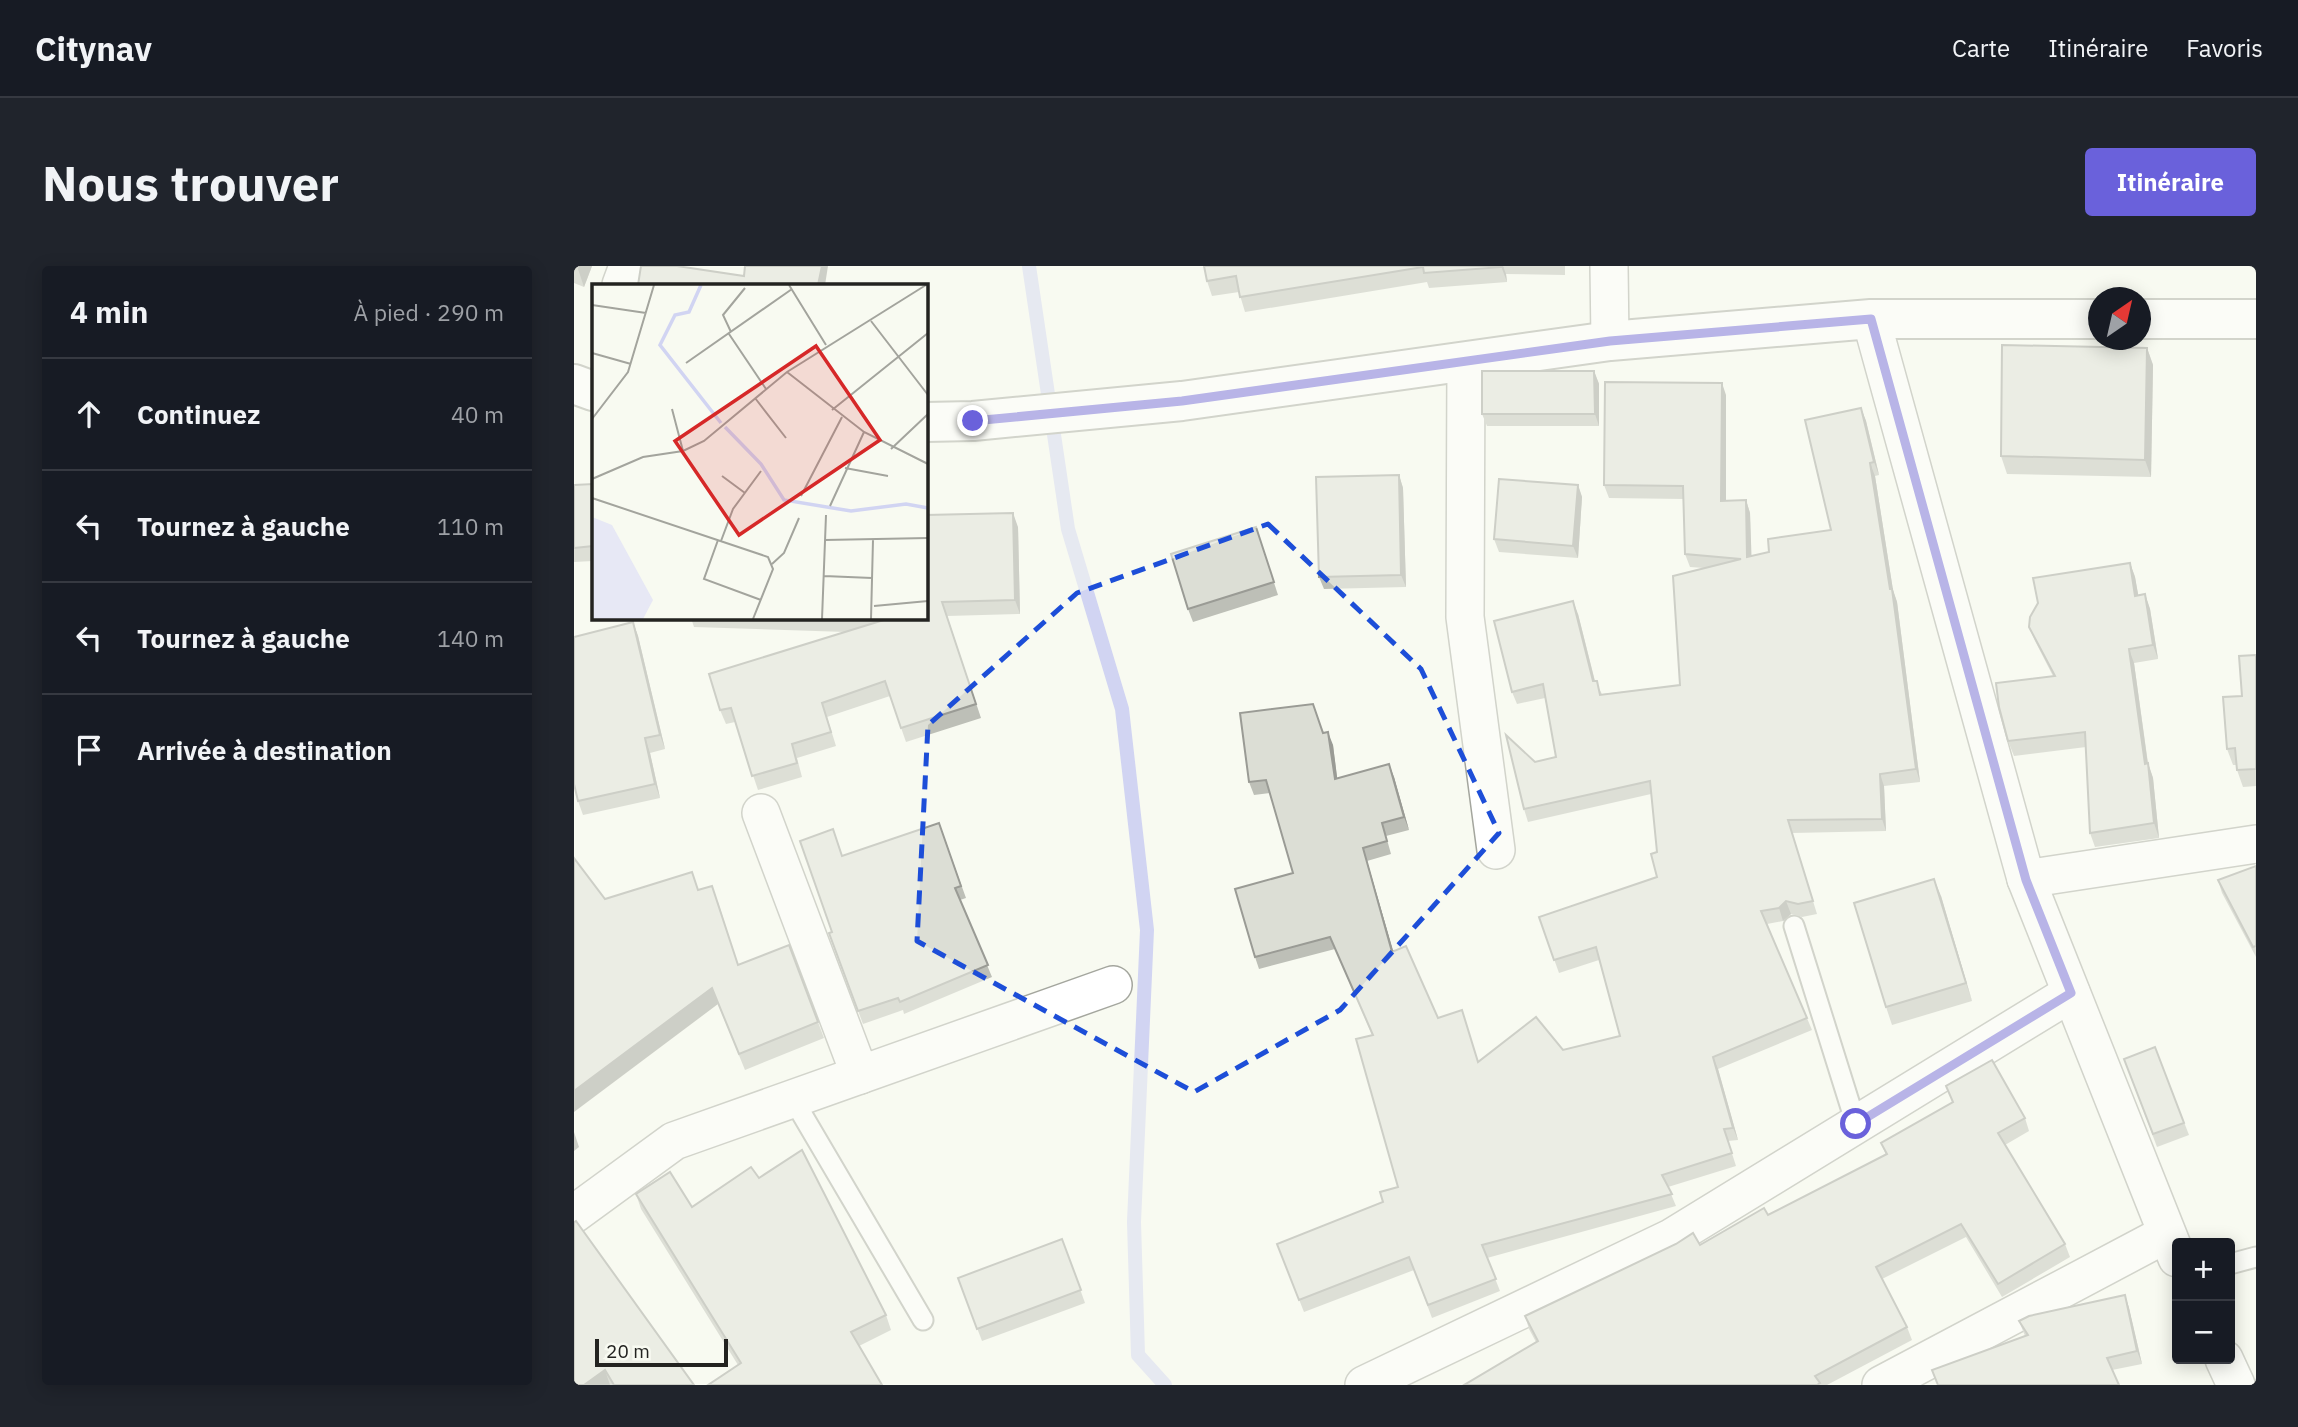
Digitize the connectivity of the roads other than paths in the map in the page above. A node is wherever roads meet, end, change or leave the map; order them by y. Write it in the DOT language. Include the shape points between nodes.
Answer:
graph roads {
  1 [pos="628,266"];
  2 [pos="1609,266"];
  3 [pos="621,284"];
  4 [pos="1871,319"];
  5 [pos="2088,319"];
  6 [pos="2151,319"];
  7 [pos="2256,319"];
  8 [pos="1610,341"];
  9 [pos="1466,362"];
  10 [pos="928,422"];
  11 [pos="761,813"];
  12 [pos="2256,844"];
  13 [pos="1496,850"];
  14 [pos="2026,880"];
  15 [pos="1794,926"];
  16 [pos="1113,985"];
  17 [pos="2071,993"];
  18 [pos="860,1075"];
  19 [pos="793,1099"];
  20 [pos="1856,1124"];
  21 [pos="574,1214"];
  22 [pos="2172,1246"];
  23 [pos="2256,1257"];
  24 [pos="2235,1263"];
  25 [pos="923,1321"];
  26 [pos="2226,1364"];
  27 [pos="1364,1385"];
  28 [pos="1881,1385"];
  29 [pos="2236,1385"];
  1 -- 3 [label="street"];
  2 -- 8 [label="street"];
  4 -- 5 [label="street"];
  4 -- 8 [label="street"];
  4 -- 14 [label="street"];
  6 -- 7 [label="street"];
  8 -- 9 [label="street"];
  9 -- 10 [label="street" via="1182,401"];
  9 -- 13 [label="street" via="1465,617"];
  11 -- 18 [label="street"];
  12 -- 14 [label="street"];
  14 -- 17 [label="street"];
  15 -- 20 [label="lane"];
  16 -- 18 [label="street"];
  17 -- 20 [label="street"];
  17 -- 22 [label="street"];
  18 -- 19 [label="street"];
  19 -- 21 [label="street" via="674,1141"];
  19 -- 25 [label="lane"];
  20 -- 27 [label="street" via="1671,1238"];
  22 -- 28 [label="street"];
  23 -- 24 [label="lane"];
  26 -- 29 [label="street"];
}
